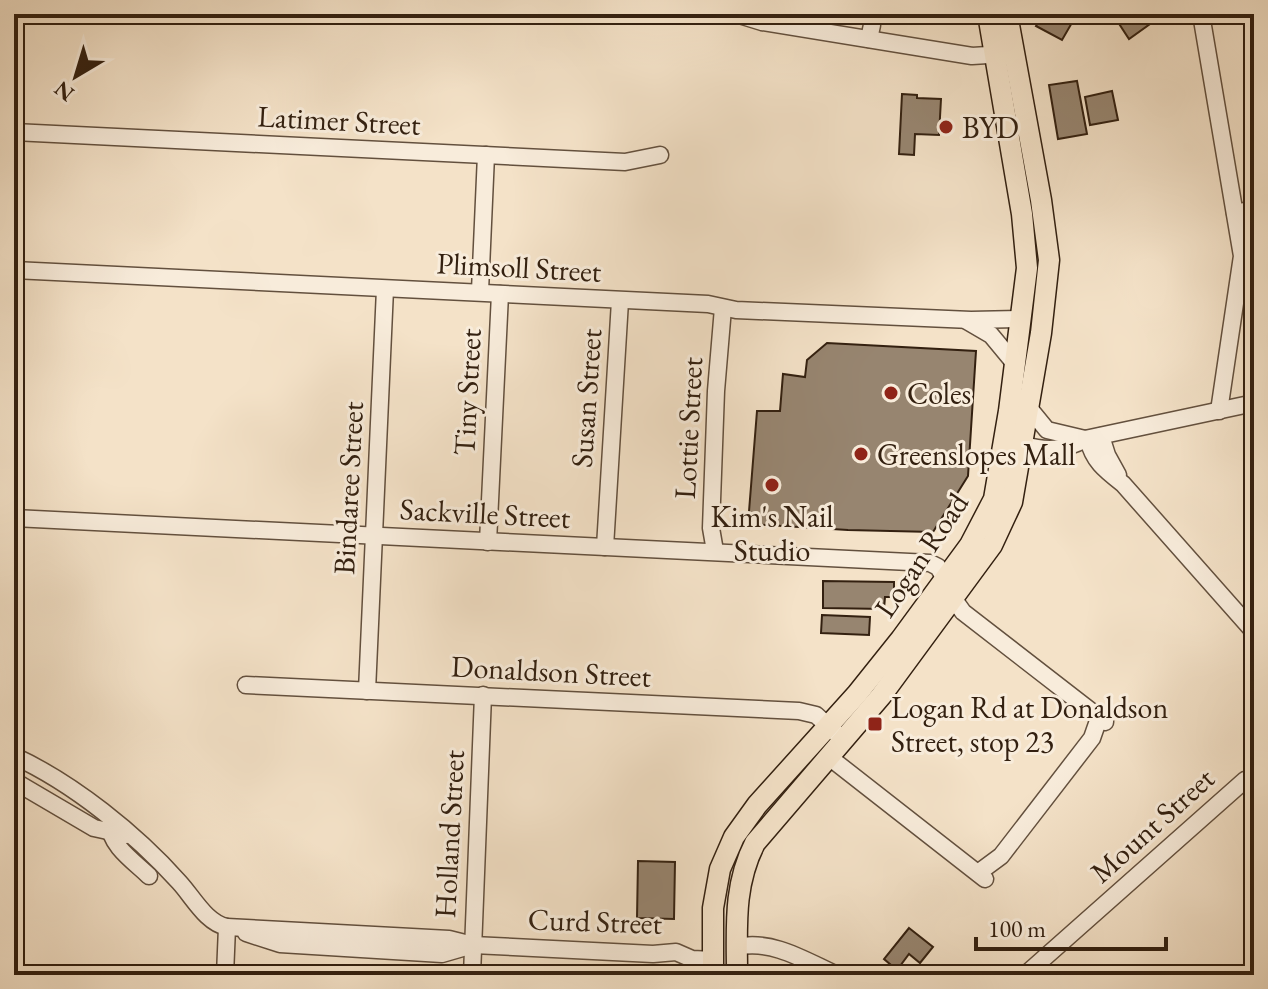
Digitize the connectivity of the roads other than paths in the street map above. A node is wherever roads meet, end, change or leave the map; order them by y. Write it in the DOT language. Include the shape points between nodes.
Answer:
graph roads {
  1 [pos="736,14"];
  2 [pos="870,14"];
  3 [pos="988,14"];
  4 [pos="1007,14"];
  5 [pos="1201,14"];
  6 [pos="869,39"];
  7 [pos="1004,54"];
  8 [pos="14,132"];
  9 [pos="486,155"];
  10 [pos="660,155"];
  11 [pos="1254,209"];
  12 [pos="1235,213"];
  13 [pos="1049,260"];
  14 [pos="14,270"];
  15 [pos="385,289"];
  16 [pos="480,291"];
  17 [pos="500,294"];
  18 [pos="620,301"];
  19 [pos="723,308"];
  20 [pos="962,319"];
  21 [pos="1021,319"];
  22 [pos="1015,364"];
  23 [pos="1254,403"];
  24 [pos="1029,408"];
  25 [pos="1219,411"];
  26 [pos="1091,438"];
  27 [pos="1014,442"];
  28 [pos="14,518"];
  29 [pos="375,536"];
  30 [pos="488,542"];
  31 [pos="605,547"];
  32 [pos="715,551"];
  33 [pos="949,589"];
  34 [pos="1254,632"];
  35 [pos="246,685"];
  36 [pos="367,691"];
  37 [pos="483,695"];
  38 [pos="828,726"];
  39 [pos="844,740"];
  40 [pos="821,750"];
  41 [pos="14,756"];
  42 [pos="1245,780"];
  43 [pos="14,781"];
  44 [pos="110,826"];
  45 [pos="149,876"];
  46 [pos="229,927"];
  47 [pos="473,945"];
  48 [pos="737,947"];
  49 [pos="713,967"];
  50 [pos="14,974"];
  51 [pos="32,975"];
  52 [pos="225,975"];
  53 [pos="472,975"];
  54 [pos="737,975"];
  55 [pos="837,975"];
  56 [pos="1025,975"];
  1 -- 6 [label="street"];
  2 -- 6 [label="street"];
  3 -- 7 [label="main road, Logan Road"];
  4 -- 7 [label="main road, Logan Road"];
  5 -- 12 [label="street"];
  6 -- 7 [label="street" via="977,57"];
  7 -- 13 [label="main road, Logan Road" via="1044,213"];
  7 -- 21 [label="main road, Logan Road" via="1026,243"];
  8 -- 9 [label="street, Latimer Street"];
  9 -- 10 [label="street, Latimer Street" via="628,162"];
  9 -- 16 [label="street"];
  11 -- 12 [label="street"];
  12 -- 25 [label="street" via="1242,262"];
  13 -- 21 [label="main road" via="1033,309"];
  13 -- 24 [label="main road, Logan Road"];
  14 -- 15 [label="street, Plimsoll Street"];
  15 -- 16 [label="street, Plimsoll Street"];
  15 -- 29 [label="street, Bindaree Street"];
  16 -- 17 [label="street, Plimsoll Street"];
  17 -- 18 [label="street, Plimsoll Street"];
  17 -- 30 [label="street, Tiny Street"];
  18 -- 19 [label="street, Plimsoll Street"];
  18 -- 31 [label="street, Susan Street"];
  19 -- 20 [label="street, Plimsoll Street"];
  19 -- 32 [label="street, Lottie Street" via="711,531"];
  20 -- 21 [label="street, Plimsoll Street"];
  20 -- 22 [label="street" via="991,335"];
  21 -- 22 [label="main road, Logan Road"];
  22 -- 27 [label="main road, Logan Road"];
  23 -- 25 [label="street"];
  24 -- 26 [label="street" via="1047,430"];
  24 -- 27 [label="main road, Logan Road"];
  25 -- 26 [label="street"];
  26 -- 27 [label="street" via="1063,449"];
  26 -- 34 [label="street" via="1098,464 1123,484"];
  27 -- 33 [label="main road, Logan Road" via="986,517"];
  28 -- 29 [label="street, Sackville Street"];
  29 -- 30 [label="street, Sackville Street"];
  29 -- 36 [label="street, Bindaree Street"];
  30 -- 31 [label="street, Sackville Street"];
  31 -- 32 [label="street, Sackville Street"];
  32 -- 33 [label="street, Sackville Street" via="930,563 938,567"];
  33 -- 38 [label="main road, Logan Road"];
  33 -- 39 [label="main road, Logan Road" via="881,696"];
  33 -- 40 [label="street, Sackville Street" via="965,614 1102,720 1001,856 982,876"];
  35 -- 36 [label="street, Donaldson Street"];
  36 -- 37 [label="street, Donaldson Street"];
  37 -- 38 [label="street, Donaldson Street" via="799,711 813,713"];
  37 -- 47 [label="street, Holland Street"];
  38 -- 39 [label="street, Donaldson Street"];
  38 -- 40 [label="main road, Logan Road"];
  39 -- 40 [label="main road, Logan Road"];
  40 -- 48 [label="main road, Logan Road" via="750,852 737,895"];
  40 -- 49 [label="main road, Logan Road" via="750,813 726,853 713,908"];
  41 -- 44 [label="street" via="44,772"];
  42 -- 56 [label="street, Mount Street"];
  43 -- 44 [label="street" via="97,830"];
  44 -- 45 [label="street" via="122,850"];
  44 -- 46 [label="street, Curd Street" via="159,860 212,921"];
  46 -- 47 [label="street, Curd Street" via="280,944 442,954"];
  46 -- 52 [label="street"];
  47 -- 49 [label="street, Curd Street" via="676,952"];
  47 -- 53 [label="street, Holland Street"];
  48 -- 49 [label="main road"];
  48 -- 54 [label="main road, Logan Road"];
  48 -- 55 [label="street" via="771,947"];
  50 -- 51 [label="street"];
}
